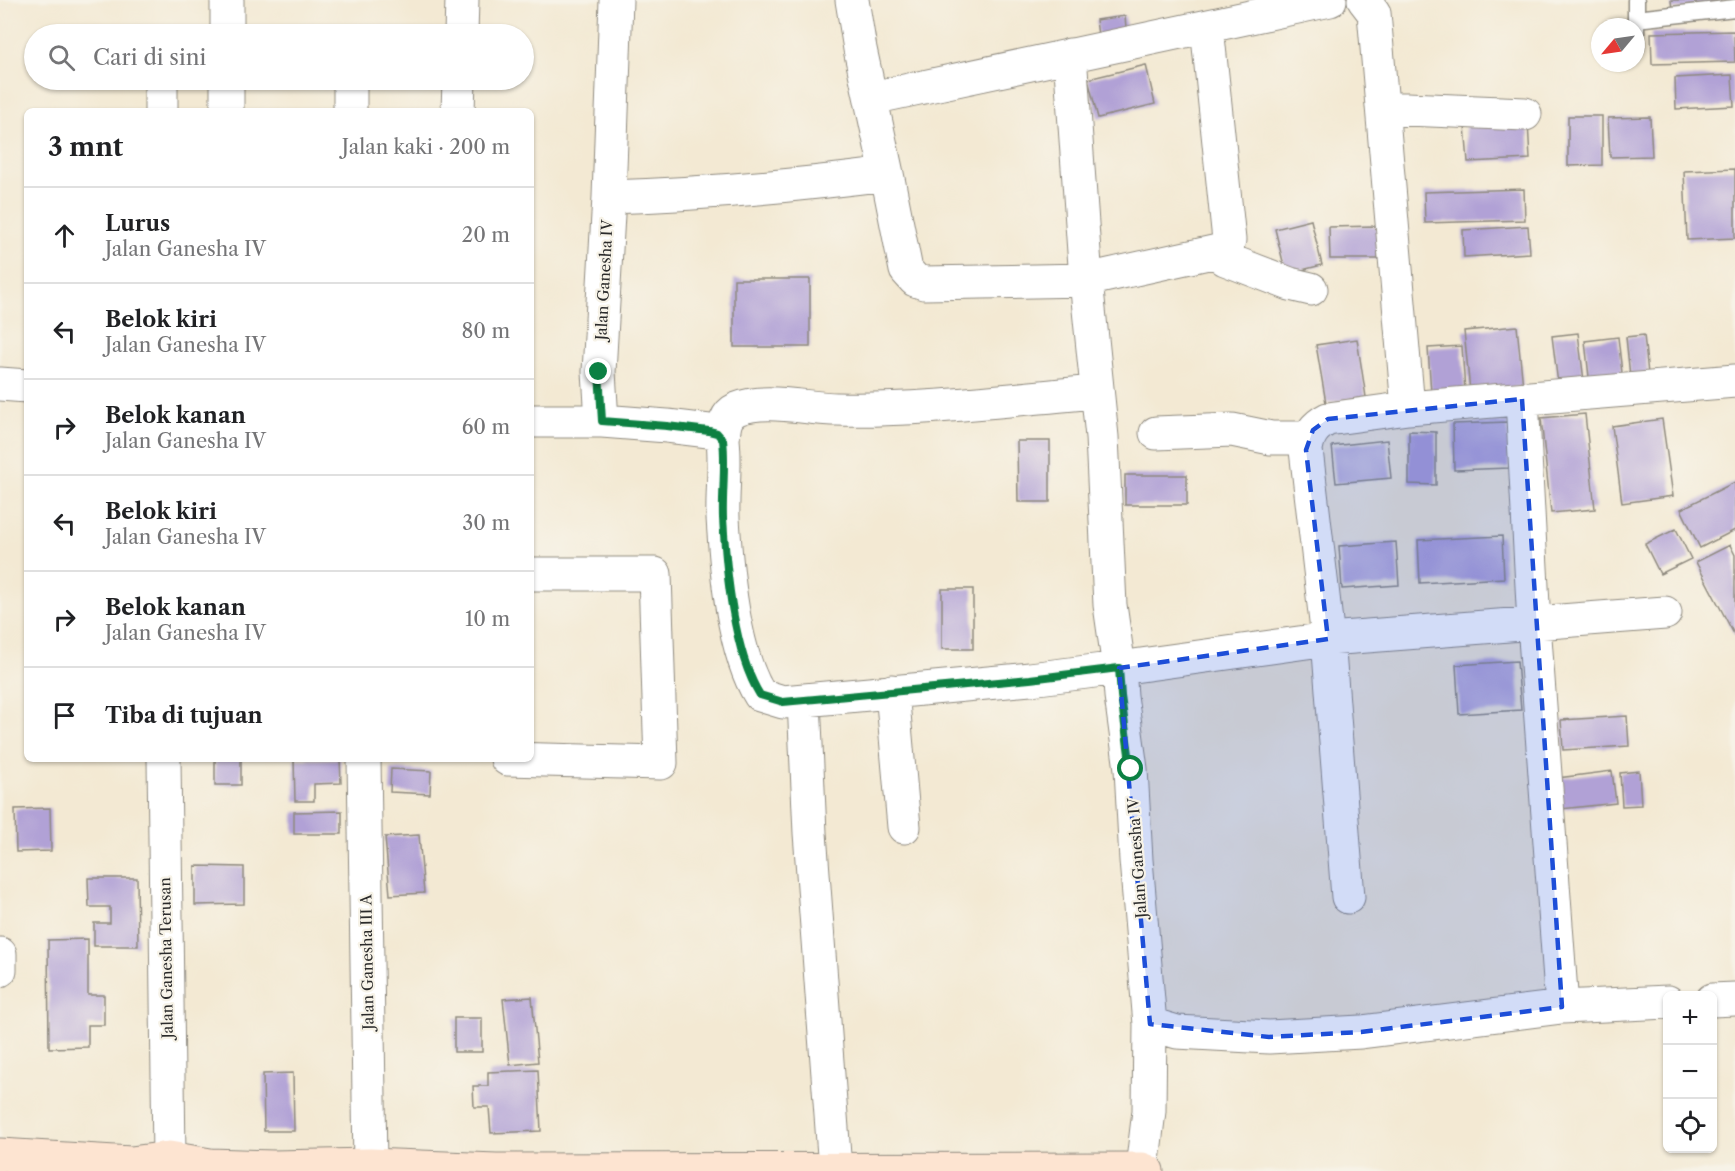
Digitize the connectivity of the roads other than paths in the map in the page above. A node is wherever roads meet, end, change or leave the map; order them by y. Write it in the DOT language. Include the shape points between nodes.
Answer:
graph roads {
  1 [pos="227,0"];
  2 [pos="462,0"];
  3 [pos="616,0"];
  4 [pos="852,0"];
  5 [pos="1330,0"];
  6 [pos="1364,0"];
  7 [pos="1636,0"];
  8 [pos="1735,8"];
  9 [pos="1214,17"];
  10 [pos="1636,18"];
  11 [pos="1645,18"];
  12 [pos="227,24"];
  13 [pos="461,24"];
  14 [pos="1070,55"];
  15 [pos="227,90"];
  16 [pos="350,90"];
  17 [pos="459,90"];
  18 [pos="872,98"];
  19 [pos="227,108"];
  20 [pos="350,108"];
  21 [pos="458,108"];
  22 [pos="1383,108"];
  23 [pos="1525,114"];
  24 [pos="887,174"];
  25 [pos="609,197"];
  26 [pos="1216,252"];
  27 [pos="1086,280"];
  28 [pos="1311,289"];
  29 [pos="1735,381"];
  30 [pos="0,384"];
  31 [pos="24,386"];
  32 [pos="1096,392"];
  33 [pos="1522,399"];
  34 [pos="1408,408"];
  35 [pos="534,421"];
  36 [pos="602,421"];
  37 [pos="1156,433"];
  38 [pos="1308,438"];
  39 [pos="723,440"];
  40 [pos="534,574"];
  41 [pos="1665,613"];
  42 [pos="1534,624"];
  43 [pos="1328,639"];
  44 [pos="1119,668"];
  45 [pos="892,692"];
  46 [pos="804,700"];
  47 [pos="534,760"];
  48 [pos="164,762"];
  49 [pos="364,762"];
  50 [pos="904,827"];
  51 [pos="1348,897"];
  52 [pos="0,954"];
  53 [pos="0,970"];
  54 [pos="1735,999"];
  55 [pos="1717,1000"];
  56 [pos="1663,1002"];
  57 [pos="1562,1007"];
  58 [pos="1150,1024"];
  59 [pos="0,1155"];
  60 [pos="169,1158"];
  61 [pos="370,1165"];
  62 [pos="133,1167"];
  63 [pos="252,1168"];
  64 [pos="836,1169"];
  65 [pos="484,1170"];
  66 [pos="1144,1170"];
  1 -- 12 [label="street"];
  2 -- 13 [label="street"];
  3 -- 25 [label="street, Jalan Ganesha IV"];
  4 -- 18 [label="street"];
  5 -- 9 [label="street"];
  6 -- 22 [label="street" via="1374,13"];
  7 -- 10 [label="lane"];
  8 -- 11 [label="lane"];
  9 -- 14 [label="street"];
  9 -- 26 [label="street" via="1229,240 1227,246"];
  14 -- 18 [label="street"];
  14 -- 27 [label="street, Jalan Ganesha IV"];
  15 -- 19 [label="street"];
  16 -- 20 [label="street"];
  17 -- 21 [label="street"];
  18 -- 24 [label="street"];
  22 -- 23 [label="street"];
  22 -- 34 [label="street"];
  24 -- 25 [label="street" via="734,192"];
  24 -- 27 [label="street" via="903,261 915,280"];
  25 -- 36 [label="street, Jalan Ganesha IV" via="599,372"];
  26 -- 27 [label="street"];
  26 -- 28 [label="street" via="1225,259"];
  27 -- 32 [label="street, Jalan Ganesha IV"];
  29 -- 33 [label="street"];
  30 -- 31 [label="street"];
  32 -- 39 [label="street" via="919,406 748,406 726,418"];
  32 -- 44 [label="street, Jalan Ganesha IV" via="1102,437 1110,605"];
  33 -- 34 [label="street"];
  33 -- 42 [label="street"];
  34 -- 38 [label="street" via="1328,419"];
  35 -- 36 [label="street"];
  36 -- 39 [label="street" via="709,431"];
  37 -- 38 [label="street" via="1232,430 1272,438"];
  38 -- 43 [label="street" via="1306,450"];
  39 -- 46 [label="street" via="723,518 730,592 744,662 760,695 783,702"];
  40 -- 47 [label="street" via="655,574 661,763"];
  41 -- 42 [label="street"];
  42 -- 43 [label="street"];
  42 -- 57 [label="street"];
  43 -- 44 [label="street"];
  43 -- 51 [label="street"];
  44 -- 45 [label="street"];
  44 -- 58 [label="street, Jalan Ganesha IV" via="1131,769"];
  45 -- 46 [label="street"];
  45 -- 50 [label="street"];
  46 -- 64 [label="street"];
  48 -- 60 [label="street, Jalan Ganesha Terusan"];
  49 -- 61 [label="street, Jalan Ganesha III A"];
  52 -- 53 [label="street"];
  54 -- 55 [label="street"];
  56 -- 57 [label="street"];
  57 -- 58 [label="street" via="1361,1032 1269,1037 1176,1032"];
  58 -- 66 [label="street, Jalan Ganesha IV"];
  59 -- 62 [label="street"];
  60 -- 62 [label="street"];
  60 -- 63 [label="street"];
  61 -- 63 [label="street"];
  61 -- 65 [label="street"];
  64 -- 65 [label="street"];
  64 -- 66 [label="street"];
}
